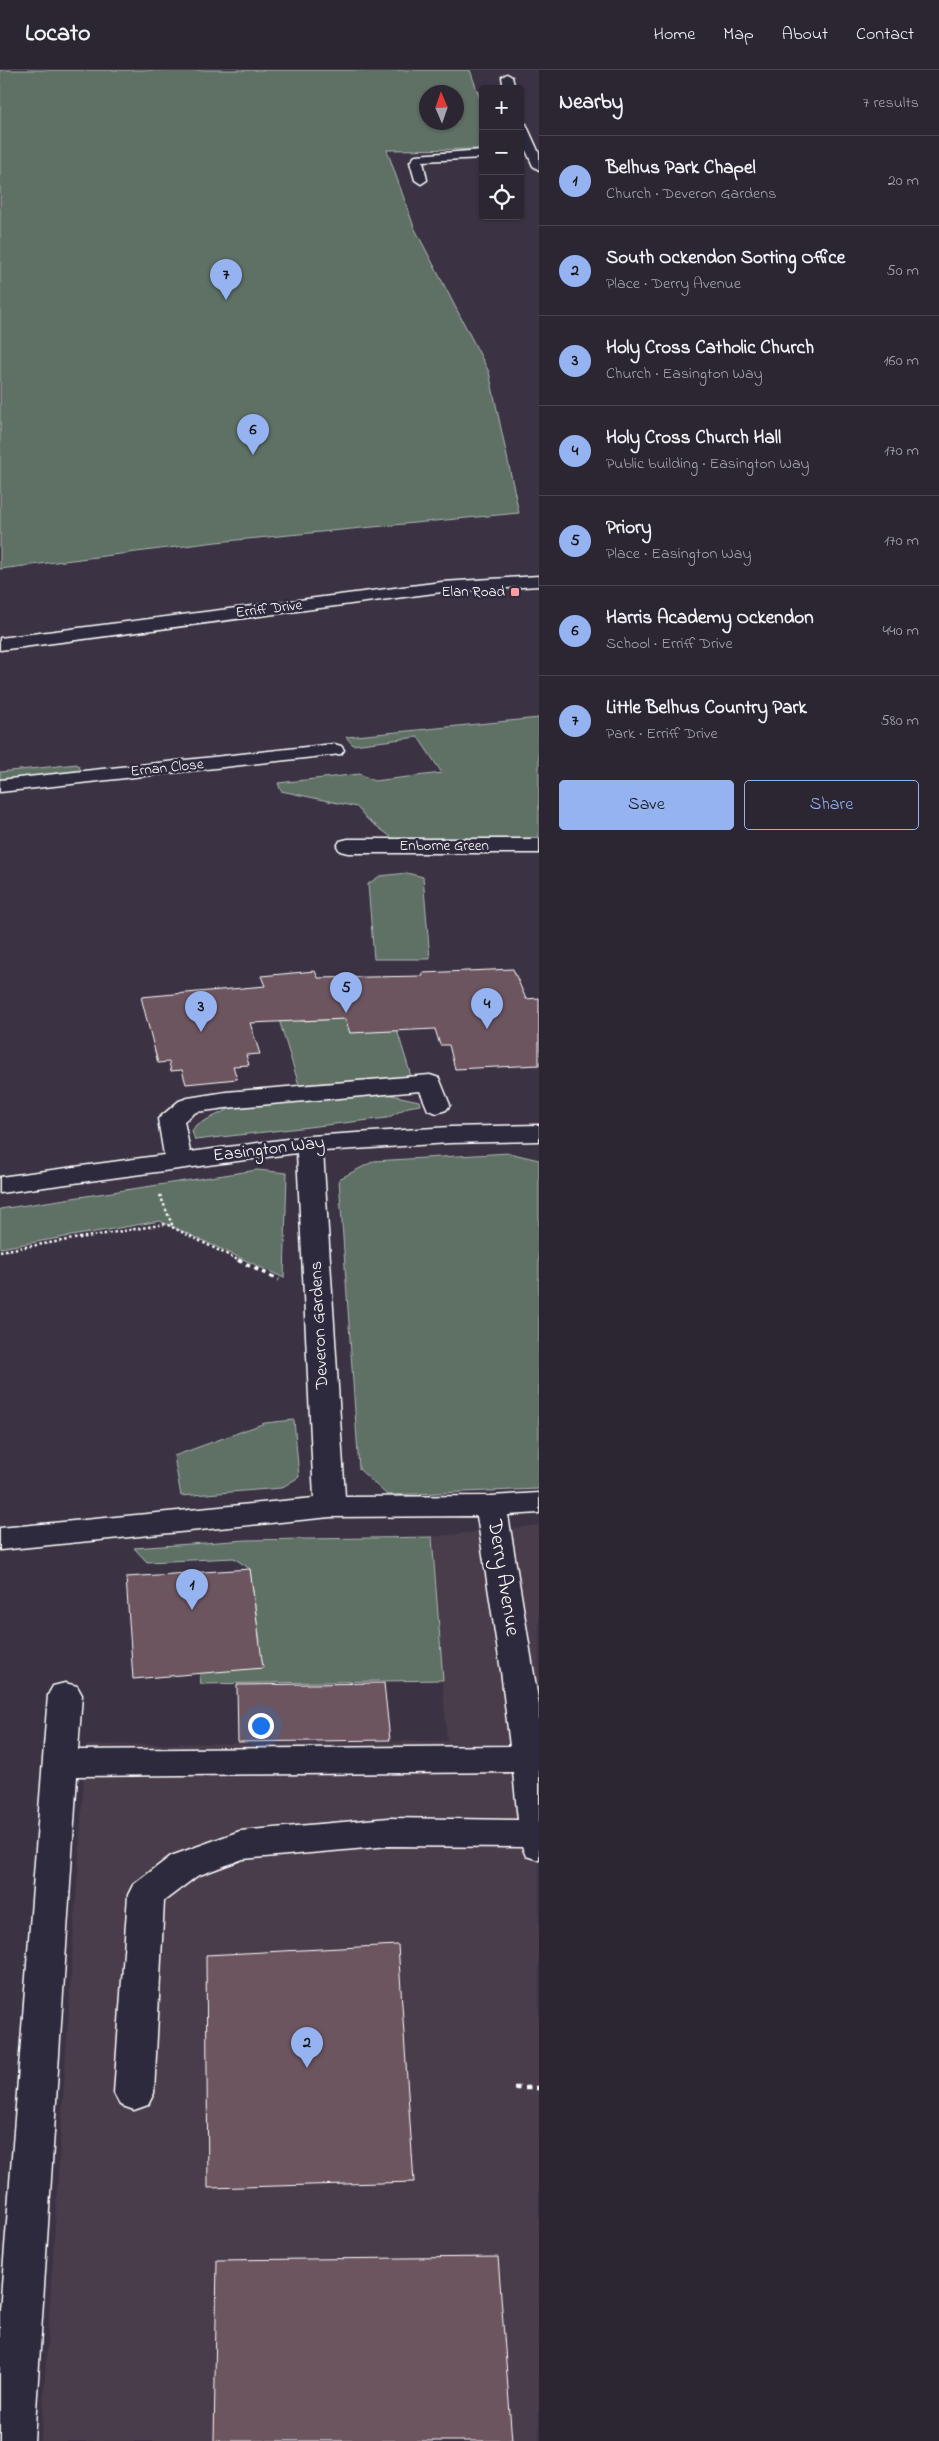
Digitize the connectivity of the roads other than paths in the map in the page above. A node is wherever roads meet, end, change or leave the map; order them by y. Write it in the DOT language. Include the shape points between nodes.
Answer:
graph roads {
  1 [pos="507,77"];
  2 [pos="509,85"];
  3 [pos="524,123"];
  4 [pos="479,154"];
  5 [pos="524,154"];
  6 [pos="534,154"];
  7 [pos="539,166"];
  8 [pos="421,180"];
  9 [pos="539,582"];
  10 [pos="0,644"];
  11 [pos="334,750"];
  12 [pos="0,786"];
  13 [pos="348,846"];
  14 [pos="539,846"];
  15 [pos="437,1104"];
  16 [pos="539,1133"];
  17 [pos="310,1144"];
  18 [pos="178,1161"];
  19 [pos="0,1185"];
  20 [pos="539,1503"];
  21 [pos="491,1506"];
  22 [pos="330,1507"];
  23 [pos="0,1539"];
  24 [pos="529,1671"];
  25 [pos="65,1695"];
  26 [pos="529,1759"];
  27 [pos="60,1762"];
  28 [pos="538,1840"];
  29 [pos="134,2093"];
  30 [pos="20,2428"];
  1 -- 2 [label="street"];
  3 -- 6 [label="street"];
  4 -- 8 [label="street" via="420,158 416,162"];
  5 -- 6 [label="street"];
  6 -- 7 [label="street"];
  9 -- 10 [label="street, Erriff Drive" via="442,587"];
  11 -- 12 [label="street, Ernan Close"];
  13 -- 14 [label="street, Enborne Green"];
  15 -- 18 [label="street" via="430,1083 284,1094 188,1106 171,1119"];
  16 -- 17 [label="street, Easington Way"];
  17 -- 18 [label="street, Easington Way"];
  17 -- 22 [label="street, Deveron Gardens"];
  18 -- 19 [label="street, Easington Way"];
  20 -- 21 [label="street, Derry Avenue"];
  21 -- 22 [label="street"];
  21 -- 24 [label="street, Derry Avenue"];
  22 -- 23 [label="street"];
  24 -- 26 [label="street, Derry Avenue"];
  25 -- 27 [label="street"];
  26 -- 27 [label="street"];
  26 -- 28 [label="street, Derry Avenue"];
  27 -- 30 [label="street"];
  28 -- 29 [label="street" via="389,1832 240,1845 184,1866 146,1895"];
}
